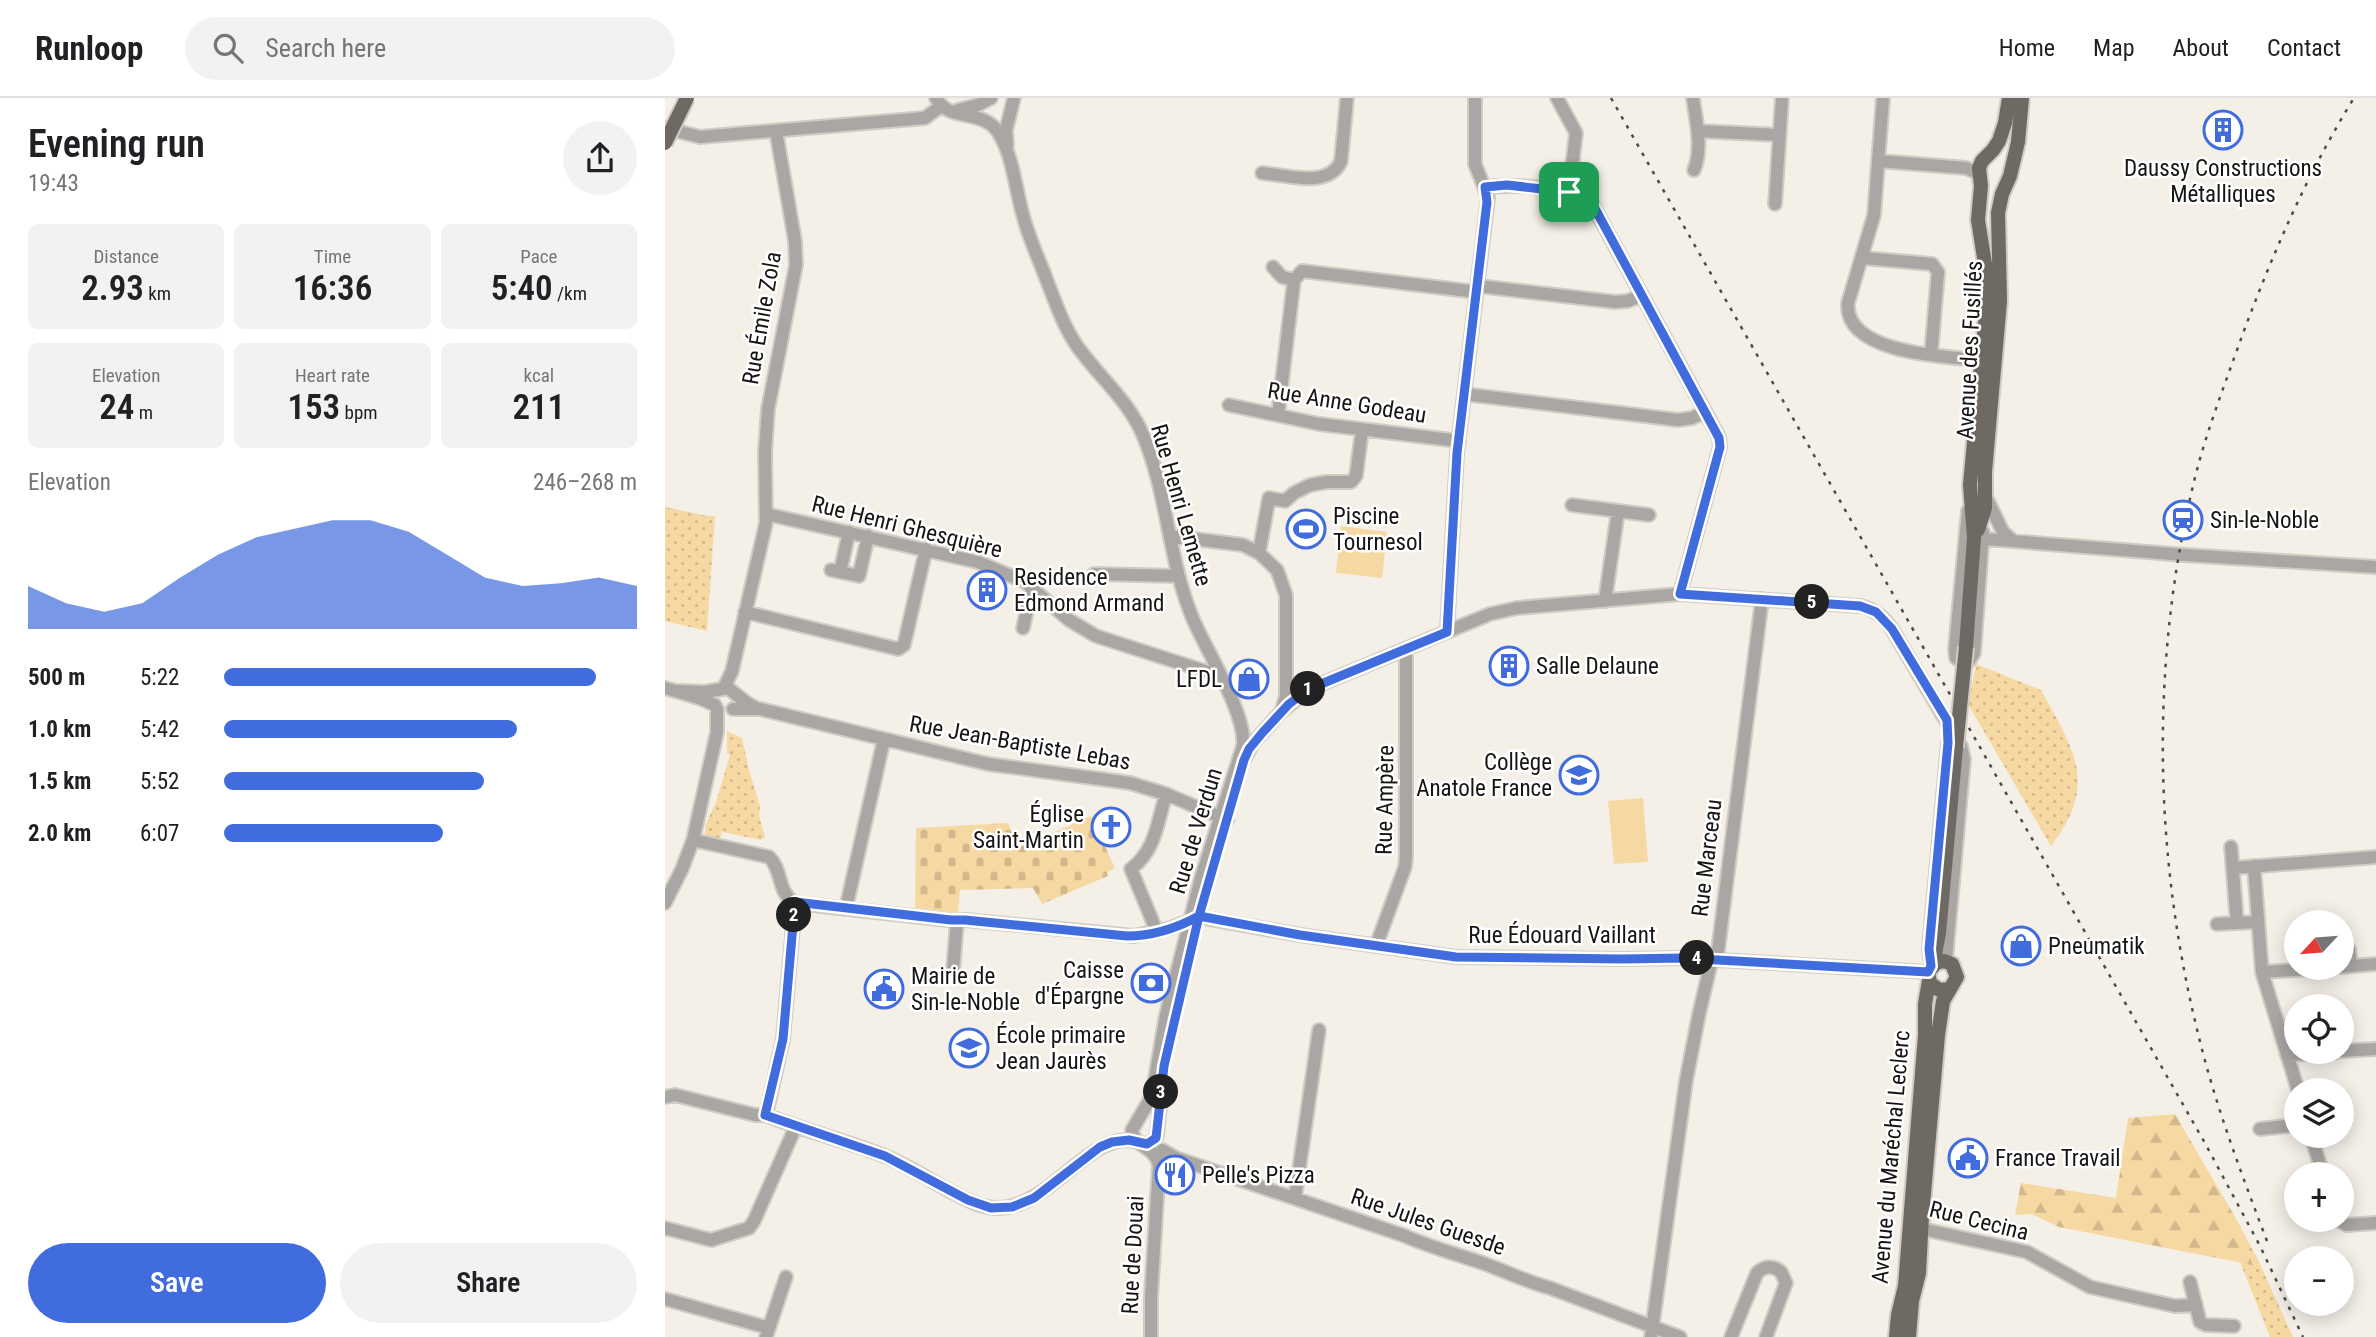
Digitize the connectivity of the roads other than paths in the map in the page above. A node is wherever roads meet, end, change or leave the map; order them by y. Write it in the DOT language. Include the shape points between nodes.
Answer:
graph roads {
  1 [pos="687,98"];
  2 [pos="1002,98"];
  3 [pos="1347,98"];
  4 [pos="1475,98"];
  5 [pos="1557,98"];
  6 [pos="1693,98"];
  7 [pos="1781,98"];
  8 [pos="1883,98"];
  9 [pos="2008,98"];
  10 [pos="2022,98"];
  11 [pos="989,99"];
  12 [pos="939,102"];
  13 [pos="1011,109"];
  14 [pos="989,123"];
  15 [pos="665,128"];
  16 [pos="776,131"];
  17 [pos="1698,131"];
  18 [pos="1779,135"];
  19 [pos="665,143"];
  20 [pos="1009,160"];
  21 [pos="1879,161"];
  22 [pos="1979,167"];
  23 [pos="1694,170"];
  24 [pos="1262,173"];
  25 [pos="2009,175"];
  26 [pos="1485,187"];
  27 [pos="1569,192"];
  28 [pos="1775,204"];
  29 [pos="1863,258"];
  30 [pos="1273,267"];
  31 [pos="1298,275"];
  32 [pos="1477,289"];
  33 [pos="1642,295"];
  34 [pos="1931,355"];
  35 [pos="1982,360"];
  36 [pos="1464,394"];
  37 [pos="1229,405"];
  38 [pos="1705,412"];
  39 [pos="1278,415"];
  40 [pos="1361,430"];
  41 [pos="1459,441"];
  42 [pos="1985,493"];
  43 [pos="1971,500"];
  44 [pos="1572,505"];
  45 [pos="1618,511"];
  46 [pos="766,514"];
  47 [pos="1649,515"];
  48 [pos="849,532"];
  49 [pos="868,536"];
  50 [pos="1170,536"];
  51 [pos="1979,538"];
  52 [pos="2017,542"];
  53 [pos="926,549"];
  54 [pos="1259,553"];
  55 [pos="2376,567"];
  56 [pos="1094,574"];
  57 [pos="1178,576"];
  58 [pos="1032,587"];
  59 [pos="1680,594"];
  60 [pos="1762,599"];
  61 [pos="1605,601"];
  62 [pos="745,612"];
  63 [pos="1023,628"];
  64 [pos="1447,632"];
  65 [pos="1406,649"];
  66 [pos="1220,677"];
  67 [pos="1286,681"];
  68 [pos="665,688"];
  69 [pos="1309,689"];
  70 [pos="726,690"];
  71 [pos="680,691"];
  72 [pos="716,707"];
  73 [pos="760,709"];
  74 [pos="732,710"];
  75 [pos="1281,712"];
  76 [pos="1239,719"];
  77 [pos="1267,727"];
  78 [pos="884,739"];
  79 [pos="715,745"];
  80 [pos="1955,746"];
  81 [pos="1166,794"];
  82 [pos="1223,818"];
  83 [pos="693,840"];
  84 [pos="2231,847"];
  85 [pos="2376,857"];
  86 [pos="2254,866"];
  87 [pos="2233,868"];
  88 [pos="795,902"];
  89 [pos="665,903"];
  90 [pos="846,908"];
  91 [pos="1194,919"];
  92 [pos="957,921"];
  93 [pos="2258,922"];
  94 [pos="2237,923"];
  95 [pos="2217,925"];
  96 [pos="1157,932"];
  97 [pos="1376,946"];
  98 [pos="1713,959"];
  99 [pos="2376,964"];
  100 [pos="2354,966"];
  101 [pos="1936,968"];
  102 [pos="2284,970"];
  103 [pos="953,971"];
  104 [pos="2262,972"];
  105 [pos="1949,989"];
  106 [pos="1319,1030"];
  107 [pos="2284,1045"];
  108 [pos="2376,1049"];
  109 [pos="2354,1051"];
  110 [pos="668,1095"];
  111 [pos="765,1115"];
  112 [pos="1137,1121"];
  113 [pos="796,1126"];
  114 [pos="2284,1126"];
  115 [pos="2260,1129"];
  116 [pos="1158,1132"];
  117 [pos="1140,1143"];
  118 [pos="1162,1150"];
  119 [pos="1160,1175"];
  120 [pos="1295,1198"];
  121 [pos="2354,1222"];
  122 [pos="2376,1223"];
  123 [pos="665,1228"];
  124 [pos="1916,1228"];
  125 [pos="786,1277"];
  126 [pos="2190,1282"];
  127 [pos="665,1299"];
  128 [pos="2196,1305"];
  129 [pos="2234,1325"];
  130 [pos="768,1332"];
  131 [pos="1652,1332"];
  132 [pos="1151,1337"];
  133 [pos="1680,1337"];
  134 [pos="1731,1337"];
  135 [pos="1766,1337"];
  136 [pos="1895,1337"];
  137 [pos="1909,1337"];
  1 -- 19 [label="main road, bridge"];
  2 -- 13 [label="street"];
  3 -- 24 [label="street" via="1342,161 1336,170 1319,178"];
  4 -- 26 [label="street" via="1475,164"];
  5 -- 27 [label="street" via="1576,133"];
  6 -- 17 [label="street"];
  7 -- 18 [label="street"];
  8 -- 21 [label="street"];
  9 -- 22 [label="main road, Avenue des Fusillés" via="1999,141"];
  10 -- 25 [label="main road, Avenue des Fusillés"];
  11 -- 12 [label="street" via="965,109 949,109"];
  11 -- 14 [label="street" via="982,111"];
  12 -- 14 [label="street" via="952,113"];
  12 -- 16 [label="street" via="925,118"];
  13 -- 14 [label="street" via="1002,125"];
  13 -- 20 [label="street, Rue Henri Lemette" via="1006,137"];
  14 -- 20 [label="street, Rue Henri Lemette" via="999,134"];
  15 -- 16 [label="street" via="700,136"];
  16 -- 46 [label="street, Rue Émile Zola" via="797,257 768,409"];
  17 -- 18 [label="street"];
  17 -- 23 [label="street"];
  18 -- 28 [label="street"];
  20 -- 50 [label="street, Rue Henri Lemette" via="1029,234 1068,330 1126,404 1143,436"];
  21 -- 22 [label="street"];
  21 -- 29 [label="street" via="1874,215"];
  22 -- 25 [label="main road" via="1986,183 1993,186"];
  22 -- 25 [label="main road" via="1997,154 2004,157"];
  22 -- 35 [label="main road, Avenue des Fusillés" via="1978,220 1987,290"];
  25 -- 42 [label="main road, Avenue des Fusillés" via="1998,212 2000,294"];
  26 -- 27 [label="street"];
  26 -- 32 [label="street"];
  27 -- 33 [label="street" via="1592,203"];
  29 -- 34 [label="street" via="1848,303 1853,325 1871,340"];
  29 -- 34 [label="street" via="1936,267"];
  30 -- 31 [label="street" via="1282,277"];
  31 -- 32 [label="street"];
  31 -- 39 [label="street"];
  32 -- 33 [label="street" via="1615,302"];
  32 -- 36 [label="street"];
  33 -- 38 [label="street"];
  34 -- 35 [label="street"];
  35 -- 43 [label="main road, Avenue des Fusillés"];
  36 -- 38 [label="street" via="1678,420"];
  36 -- 41 [label="street"];
  37 -- 39 [label="street, Rue Anne Godeau"];
  38 -- 59 [label="street" via="1720,447"];
  39 -- 40 [label="street, Rue Anne Godeau"];
  40 -- 41 [label="street, Rue Anne Godeau"];
  40 -- 54 [label="street" via="1356,476 1351,482 1310,485 1285,501 1269,498"];
  41 -- 64 [label="street"];
  42 -- 51 [label="main road, Avenue des Fusillés"];
  42 -- 52 [label="street" via="2003,532"];
  43 -- 51 [label="main road, Avenue des Fusillés"];
  43 -- 51 [label="street, Avenue des Fusillés" via="1955,649 1962,662 1974,653"];
  44 -- 45 [label="street"];
  45 -- 47 [label="street"];
  45 -- 61 [label="street"];
  46 -- 48 [label="street, Rue Henri Ghesquière"];
  46 -- 62 [label="street, Rue Émile Zola"];
  48 -- 49 [label="street, Rue Henri Ghesquière"];
  48 -- 49 [label="street" via="836,571 859,576"];
  49 -- 53 [label="street, Rue Henri Ghesquière"];
  50 -- 54 [label="street" via="1237,544"];
  50 -- 57 [label="street, Rue Henri Lemette"];
  51 -- 52 [label="street"];
  51 -- 80 [label="main road, bridge"];
  52 -- 55 [label="street"];
  53 -- 58 [label="street, Rue Henri Ghesquière" via="978,562"];
  53 -- 62 [label="street" via="901,649"];
  54 -- 67 [label="street" via="1277,570 1285,589"];
  56 -- 57 [label="street"];
  57 -- 66 [label="street, Rue Henri Lemette"];
  58 -- 63 [label="street"];
  58 -- 66 [label="street, Rue Henri Ghesquière" via="1069,620 1096,636"];
  59 -- 60 [label="street"];
  59 -- 61 [label="street"];
  60 -- 80 [label="street" via="1860,606 1876,612 1892,629 1947,720"];
  60 -- 98 [label="street, Rue Marceau" via="1718,951"];
  61 -- 64 [label="street" via="1503,610"];
  62 -- 70 [label="street, Rue Émile Zola"];
  64 -- 65 [label="street"];
  65 -- 69 [label="street"];
  65 -- 97 [label="street, Rue Ampère" via="1406,858"];
  66 -- 76 [label="street, Rue de Verdun"];
  67 -- 69 [label="street" via="1296,690"];
  67 -- 75 [label="street"];
  68 -- 71 [label="street"];
  69 -- 75 [label="street"];
  70 -- 71 [label="street"];
  70 -- 72 [label="street" via="713,698"];
  70 -- 73 [label="street, Rue Jean-Baptiste Lebas"];
  70 -- 74 [label="street" via="737,701"];
  71 -- 72 [label="street"];
  72 -- 74 [label="street"];
  72 -- 79 [label="street"];
  73 -- 74 [label="street, Rue Jean-Baptiste Lebas"];
  73 -- 78 [label="street, Rue Jean-Baptiste Lebas"];
  74 -- 79 [label="street"];
  75 -- 77 [label="street"];
  76 -- 77 [label="street" via="1250,728"];
  76 -- 82 [label="street, Rue de Verdun" via="1244,746"];
  77 -- 82 [label="street, Rue de Verdun" via="1249,749"];
  78 -- 81 [label="street, Rue Jean-Baptiste Lebas" via="988,764 1120,781"];
  78 -- 90 [label="street"];
  79 -- 83 [label="street"];
  80 -- 101 [label="main road"];
  80 -- 101 [label="street, Avenue du Maréchal Leclerc" via="1929,949"];
  81 -- 82 [label="street, Rue Jean-Baptiste Lebas"];
  81 -- 96 [label="street" via="1151,847 1131,869"];
  82 -- 91 [label="street, Rue de Verdun"];
  83 -- 88 [label="street" via="769,857 783,891"];
  83 -- 89 [label="street"];
  84 -- 87 [label="street"];
  85 -- 86 [label="street"];
  86 -- 87 [label="street"];
  86 -- 93 [label="street"];
  87 -- 94 [label="street"];
  88 -- 90 [label="street"];
  88 -- 111 [label="street" via="783,1039"];
  90 -- 92 [label="street"];
  91 -- 96 [label="street"];
  91 -- 97 [label="street, Rue Édouard Vaillant"];
  91 -- 112 [label="street, Rue de Verdun" via="1166,1015 1152,1096"];
  91 -- 116 [label="street, Rue de Verdun" via="1164,1066"];
  92 -- 96 [label="street" via="1127,936"];
  92 -- 103 [label="street"];
  93 -- 94 [label="street"];
  93 -- 104 [label="street"];
  94 -- 95 [label="street"];
  97 -- 98 [label="street, Rue Édouard Vaillant" via="1456,957"];
  98 -- 101 [label="street, Rue Édouard Vaillant"];
  98 -- 131 [label="street, Rue Marceau" via="1686,1080"];
  99 -- 100 [label="street"];
  101 -- 105 [label="main road, Rue Édouard Vaillant" via="1936,989"];
  101 -- 105 [label="main road" via="1955,967 1955,983"];
  101 -- 124 [label="main road, Avenue du Maréchal Leclerc" via="1925,1004 1910,1207"];
  102 -- 104 [label="street"];
  104 -- 107 [label="street"];
  105 -- 124 [label="main road, Avenue du Maréchal Leclerc" via="1943,1001"];
  106 -- 120 [label="street"];
  108 -- 109 [label="street"];
  110 -- 111 [label="street"];
  111 -- 113 [label="street"];
  112 -- 116 [label="street" via="1149,1119"];
  112 -- 117 [label="street" via="1132,1132"];
  113 -- 117 [label="street" via="885,1156 968,1200 997,1208 1034,1198 1105,1144 1123,1139"];
  113 -- 123 [label="street" via="749,1228 711,1240"];
  114 -- 115 [label="street"];
  116 -- 117 [label="street" via="1153,1142"];
  116 -- 118 [label="street, Rue de Douai"];
  117 -- 119 [label="street, Rue de Douai" via="1156,1156"];
  118 -- 119 [label="street, Rue de Douai"];
  118 -- 120 [label="street, Rue Jules Guesde"];
  119 -- 132 [label="street, Rue de Douai"];
  120 -- 131 [label="street, Rue Jules Guesde" via="1550,1288"];
  121 -- 122 [label="street"];
  124 -- 128 [label="street, Rue Cecina" via="2027,1252 2090,1287 2175,1306"];
  124 -- 136 [label="main road, Avenue du Maréchal Leclerc"];
  124 -- 137 [label="main road, Avenue du Maréchal Leclerc" via="1919,1273"];
  125 -- 130 [label="street"];
  126 -- 128 [label="street"];
  127 -- 130 [label="street"];
  128 -- 129 [label="street" via="2204,1325"];
  131 -- 133 [label="street, Rue Jules Guesde"];
  134 -- 135 [label="street" via="1757,1273 1769,1267 1779,1270 1786,1283"];
}
